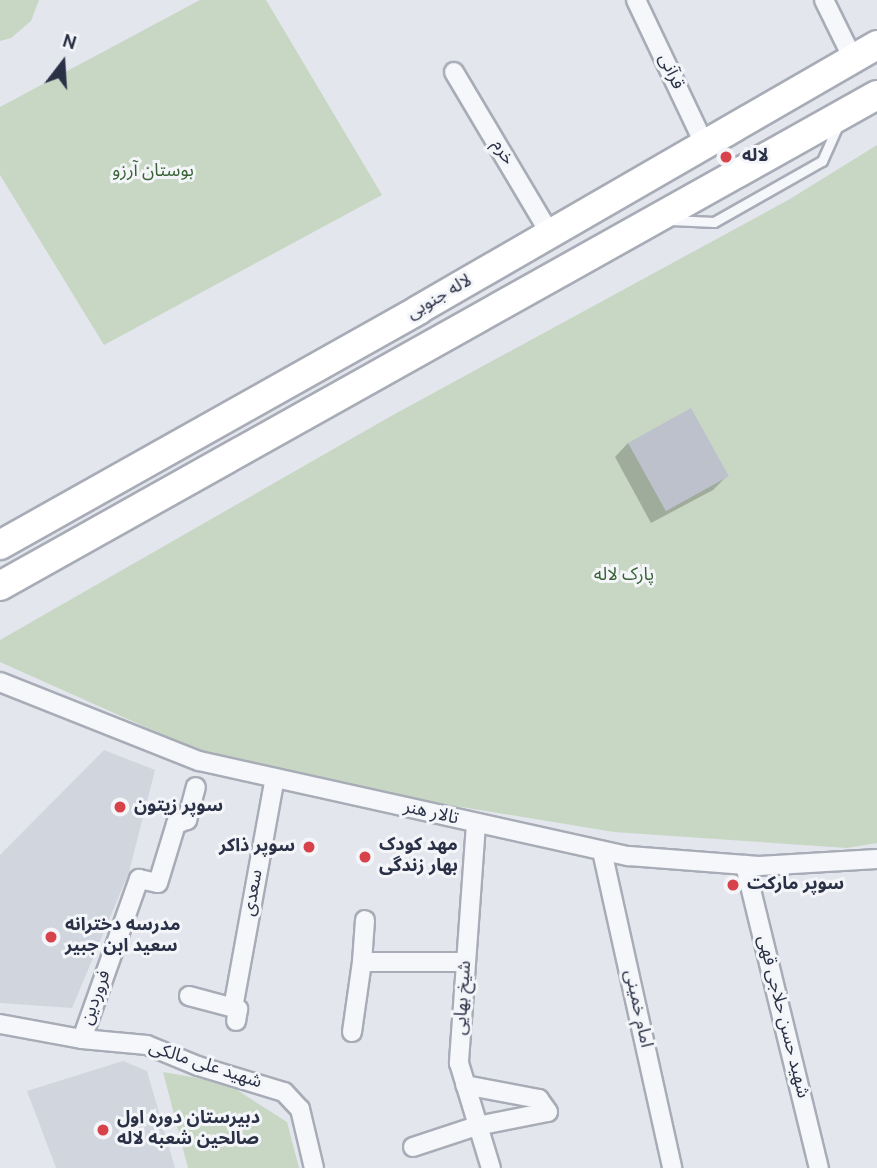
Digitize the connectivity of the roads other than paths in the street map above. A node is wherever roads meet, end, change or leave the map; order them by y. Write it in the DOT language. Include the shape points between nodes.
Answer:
graph roads {
  1 [pos="636,0"];
  2 [pos="824,0"];
  3 [pos="865,52"];
  4 [pos="454,72"];
  5 [pos="877,95"];
  6 [pos="705,145"];
  7 [pos="550,234"];
  8 [pos="505,260"];
  9 [pos="252,403"];
  10 [pos="326,406"];
  11 [pos="0,545"];
  12 [pos="71,547"];
  13 [pos="0,586"];
  14 [pos="0,682"];
  15 [pos="275,778"];
  16 [pos="196,787"];
  17 [pos="476,824"];
  18 [pos="602,851"];
  19 [pos="877,859"];
  20 [pos="744,865"];
  21 [pos="365,920"];
  22 [pos="362,962"];
  23 [pos="466,962"];
  24 [pos="189,996"];
  25 [pos="0,1024"];
  26 [pos="352,1032"];
  27 [pos="82,1039"];
  28 [pos="465,1084"];
  29 [pos="477,1126"];
  30 [pos="412,1147"];
  31 [pos="314,1168"];
  32 [pos="491,1168"];
  33 [pos="672,1168"];
  34 [pos="819,1168"];
  1 -- 6 [label="street, قرآنی"];
  2 -- 3 [label="street"];
  3 -- 6 [label="main road, لاله جنوبی"];
  4 -- 7 [label="street, خرم"];
  5 -- 10 [label="main road"];
  6 -- 7 [label="main road, لاله جنوبی"];
  7 -- 8 [label="main road, لاله جنوبی"];
  8 -- 9 [label="main road, لاله جنوبی"];
  8 -- 10 [label="main road" via="499,278 314,383 311,397"];
  9 -- 11 [label="main road, لاله جنوبی"];
  9 -- 12 [label="main road" via="268,412 265,427 92,522"];
  10 -- 12 [label="main road"];
  12 -- 13 [label="main road"];
  14 -- 15 [label="street, تالار هنر" via="199,761"];
  15 -- 17 [label="street, تالار هنر"];
  15 -- 24 [label="street, سعدی" via="234,1014"];
  16 -- 27 [label="street, فروردین" via="187,821 176,824 158,883 139,878"];
  17 -- 18 [label="street, تالار هنر"];
  17 -- 23 [label="street, شیخ بهایی"];
  18 -- 20 [label="street, تالار هنر"];
  18 -- 33 [label="street, امام خمینی"];
  19 -- 20 [label="street, تالار هنر"];
  20 -- 34 [label="street, شهید حسن حلاجی قهی"];
  21 -- 22 [label="street"];
  22 -- 23 [label="street"];
  22 -- 26 [label="street"];
  23 -- 28 [label="street, شیخ بهایی" via="459,1063"];
  25 -- 27 [label="street, شهید علی مالکی"];
  27 -- 31 [label="street, شهید علی مالکی" via="147,1045 284,1092 300,1109"];
  28 -- 29 [label="street, شیخ بهایی"];
  28 -- 29 [label="street" via="539,1099 548,1112"];
  29 -- 30 [label="street"];
  29 -- 32 [label="street, شیخ بهایی"];
}
